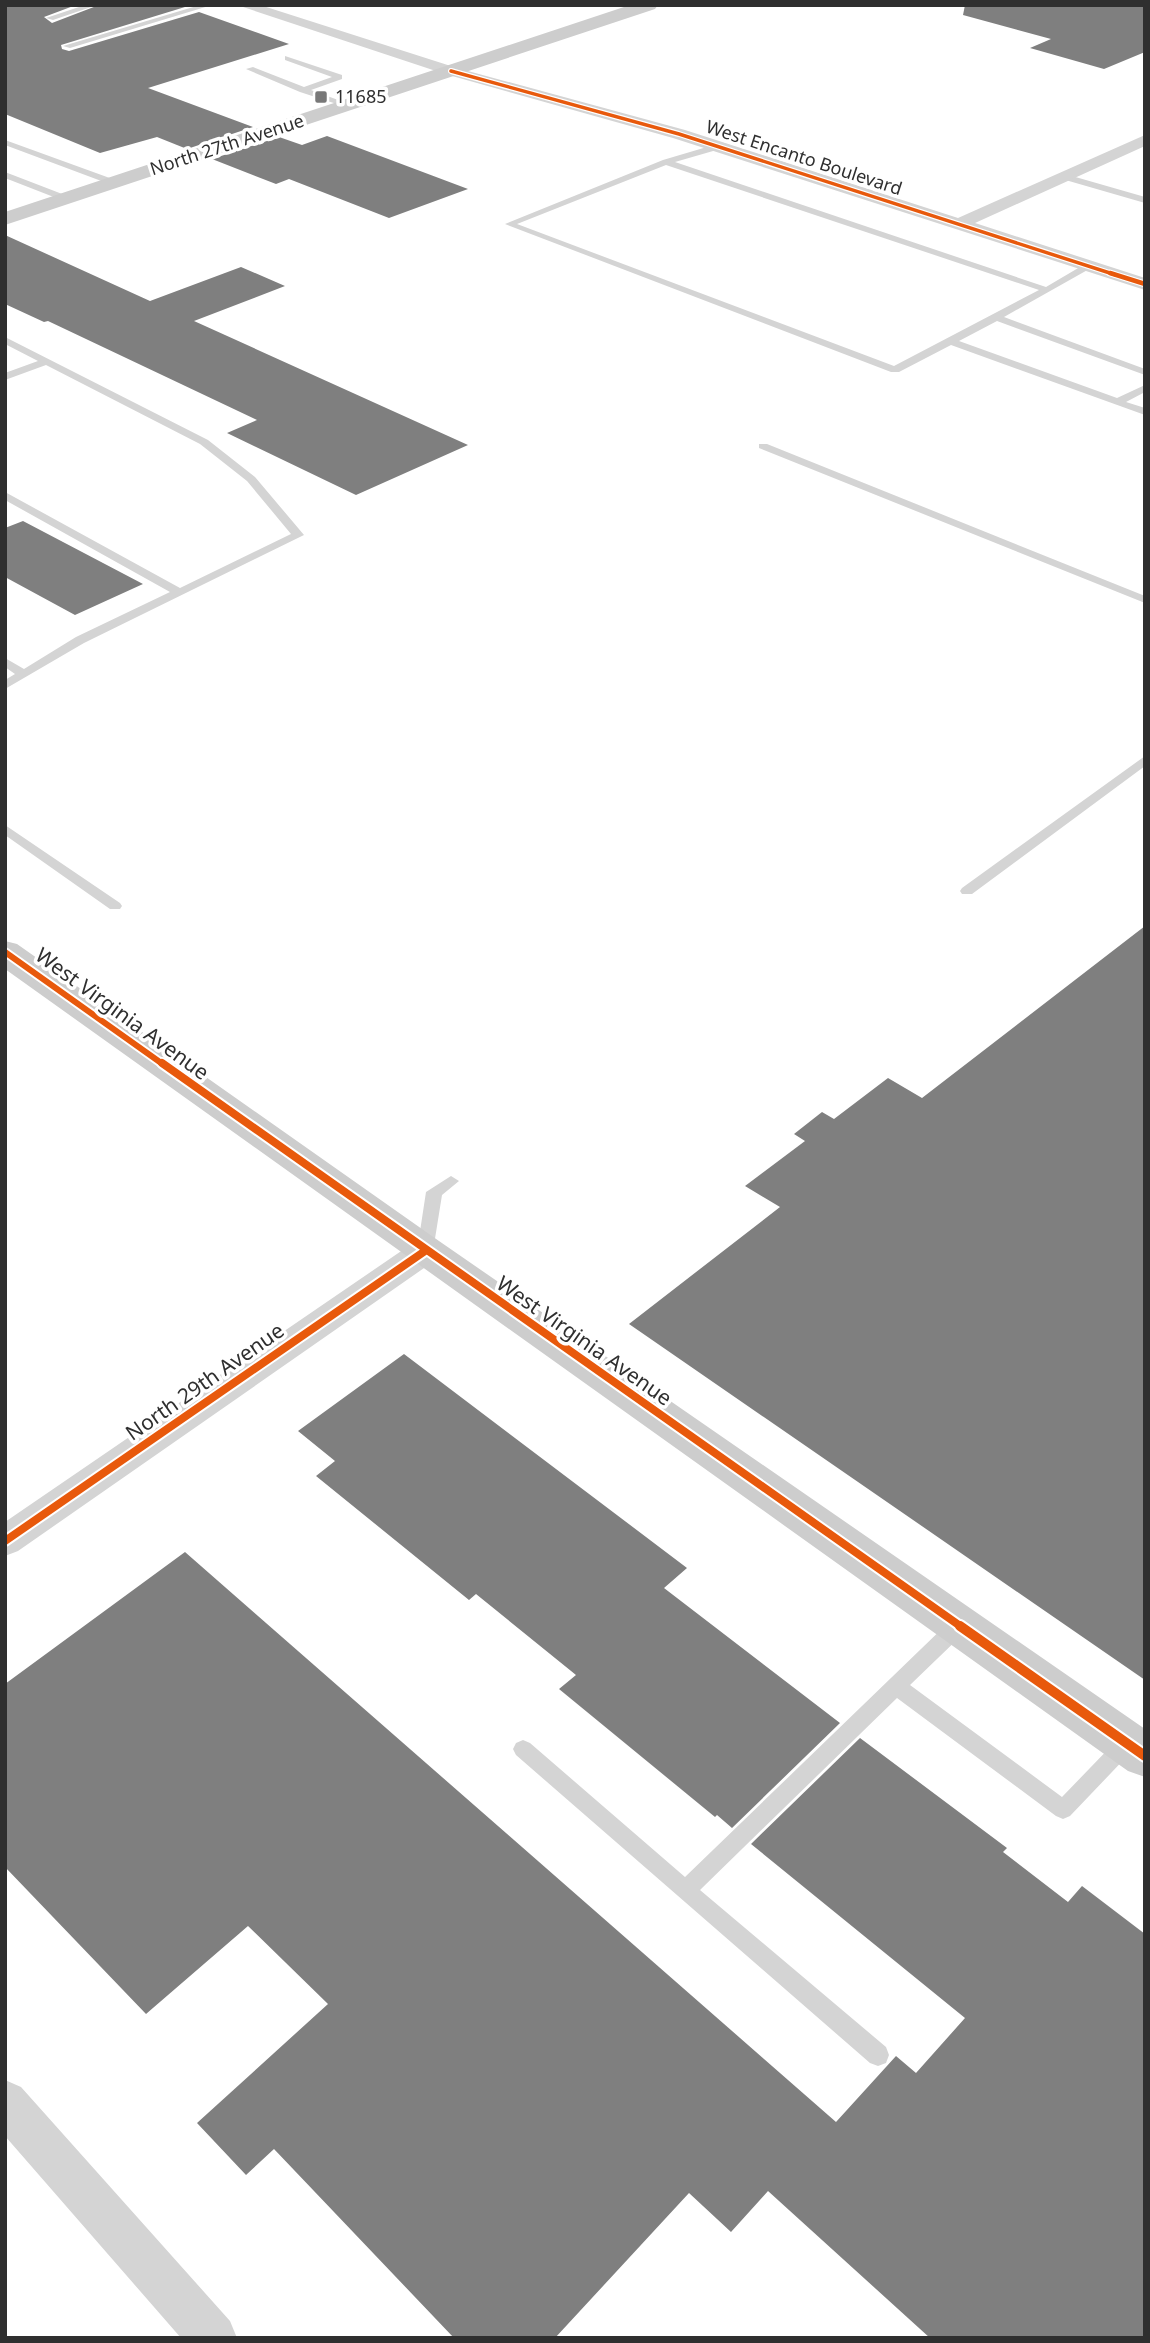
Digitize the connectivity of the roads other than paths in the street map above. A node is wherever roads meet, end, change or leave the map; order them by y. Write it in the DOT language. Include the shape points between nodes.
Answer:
graph roads {
  1 [pos="94,5"];
  2 [pos="209,5"];
  3 [pos="244,5"];
  4 [pos="649,5"];
  5 [pos="50,18"];
  6 [pos="67,46"];
  7 [pos="288,58"];
  8 [pos="250,69"];
  9 [pos="451,71"];
  10 [pos="303,90"];
  11 [pos="346,106"];
  12 [pos="1145,140"];
  13 [pos="5,142"];
  14 [pos="717,147"];
  15 [pos="666,162"];
  16 [pos="5,174"];
  17 [pos="1065,177"];
  18 [pos="115,183"];
  19 [pos="67,199"];
  20 [pos="1145,200"];
  21 [pos="5,219"];
  22 [pos="959,224"];
  23 [pos="1088,266"];
  24 [pos="1145,285"];
  25 [pos="1047,290"];
  26 [pos="995,317"];
  27 [pos="5,340"];
  28 [pos="950,341"];
  29 [pos="47,361"];
  30 [pos="1145,372"];
  31 [pos="5,377"];
  32 [pos="1145,388"];
  33 [pos="1118,402"];
  34 [pos="1145,412"];
  35 [pos="763,446"];
  36 [pos="5,495"];
  37 [pos="179,592"];
  38 [pos="1142,596"];
  39 [pos="5,662"];
  40 [pos="24,674"];
  41 [pos="5,685"];
  42 [pos="1145,760"];
  43 [pos="5,829"];
  44 [pos="967,891"];
  45 [pos="115,906"];
  46 [pos="5,952"];
  47 [pos="451,1181"];
  48 [pos="425,1251"];
  49 [pos="5,1541"];
  50 [pos="959,1625"];
  51 [pos="896,1686"];
  52 [pos="523,1749"];
  53 [pos="1135,1750"];
  54 [pos="685,1890"];
  55 [pos="878,2055"];
  56 [pos="5,2102"];
  57 [pos="213,2338"];
  1 -- 5 [label="lane"];
  2 -- 6 [label="lane"];
  3 -- 9 [label="street, West Encanto Boulevard"];
  4 -- 9 [label="main road, North 27th Avenue"];
  7 -- 10 [label="lane" via="339,77"];
  8 -- 10 [label="lane"];
  9 -- 11 [label="main road, North 27th Avenue"];
  9 -- 14 [label="street, West Encanto Boulevard"];
  10 -- 11 [label="lane"];
  11 -- 18 [label="main road, North 27th Avenue"];
  12 -- 17 [label="street"];
  13 -- 18 [label="lane"];
  14 -- 15 [label="lane"];
  14 -- 22 [label="street, West Encanto Boulevard"];
  15 -- 25 [label="lane"];
  15 -- 28 [label="lane" via="509,224 895,370"];
  16 -- 19 [label="lane"];
  17 -- 20 [label="lane"];
  17 -- 22 [label="street"];
  18 -- 19 [label="main road, North 27th Avenue"];
  19 -- 21 [label="main road, North 27th Avenue"];
  22 -- 23 [label="street, West Encanto Boulevard"];
  23 -- 24 [label="street, West Encanto Boulevard"];
  23 -- 25 [label="lane"];
  25 -- 26 [label="lane"];
  26 -- 28 [label="lane"];
  26 -- 30 [label="lane"];
  27 -- 29 [label="lane"];
  28 -- 33 [label="lane"];
  29 -- 31 [label="lane"];
  29 -- 37 [label="lane" via="204,442 251,479 298,535"];
  32 -- 33 [label="lane"];
  33 -- 34 [label="lane"];
  35 -- 38 [label="lane"];
  36 -- 37 [label="lane"];
  37 -- 40 [label="lane" via="80,640"];
  39 -- 40 [label="lane"];
  40 -- 41 [label="lane"];
  42 -- 44 [label="lane"];
  43 -- 45 [label="lane"];
  46 -- 48 [label="main road, West Virginia Avenue"];
  47 -- 48 [label="lane" via="434,1192"];
  48 -- 49 [label="street, North 29th Avenue"];
  48 -- 50 [label="main road, West Virginia Avenue"];
  50 -- 51 [label="lane"];
  50 -- 53 [label="main road, West Virginia Avenue"];
  51 -- 53 [label="lane" via="1063,1810"];
  51 -- 54 [label="lane"];
  52 -- 54 [label="lane"];
  54 -- 55 [label="lane"];
  56 -- 57 [label="street"];
}
